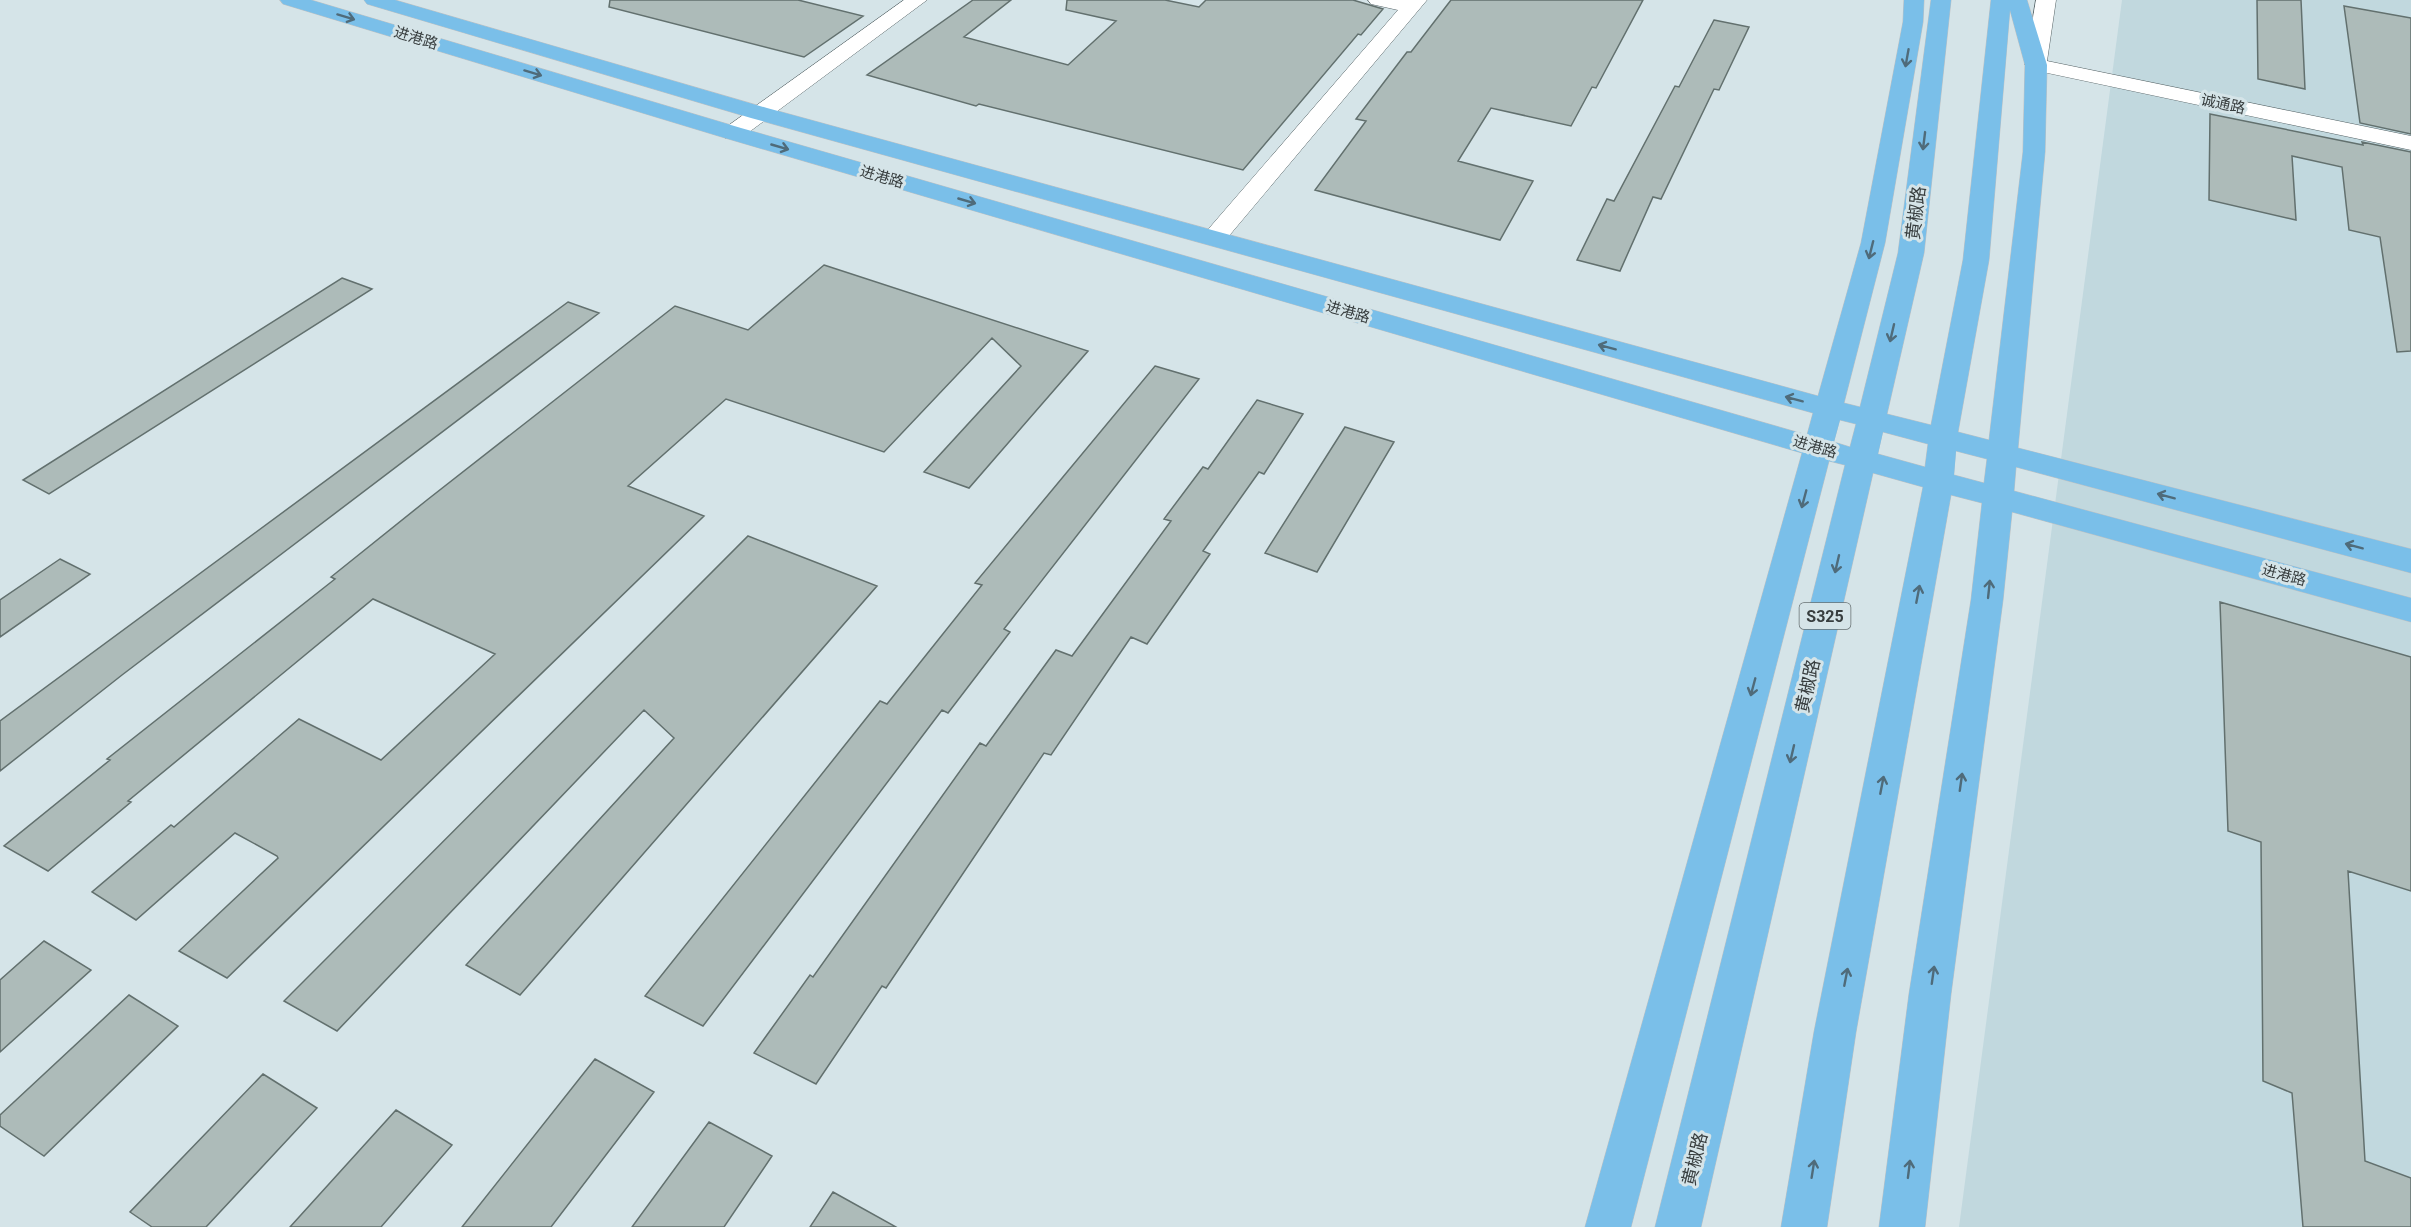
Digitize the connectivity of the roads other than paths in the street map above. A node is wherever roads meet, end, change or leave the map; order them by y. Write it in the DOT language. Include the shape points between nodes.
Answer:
graph roads {
  1 [pos="290,0"];
  2 [pos="374,0"];
  3 [pos="917,0"];
  4 [pos="1378,0"];
  5 [pos="1914,0"];
  6 [pos="1941,0"];
  7 [pos="2001,0"];
  8 [pos="2017,0"];
  9 [pos="2046,0"];
  10 [pos="1414,3"];
  11 [pos="2036,65"];
  12 [pos="759,113"];
  13 [pos="733,133"];
  14 [pos="2411,142"];
  15 [pos="1214,238"];
  16 [pos="1828,408"];
  17 [pos="1872,419"];
  18 [pos="1943,436"];
  19 [pos="1818,448"];
  20 [pos="2002,453"];
  21 [pos="1862,460"];
  22 [pos="1939,480"];
  23 [pos="1998,497"];
  24 [pos="2411,561"];
  25 [pos="2411,610"];
  26 [pos="1608,1227"];
  27 [pos="1678,1227"];
  28 [pos="1804,1227"];
  29 [pos="1902,1227"];
  1 -- 13 [label="main road, 进港路, one-way"];
  2 -- 12 [label="main road, 进港路"];
  3 -- 12 [label="street"];
  4 -- 10 [label="street"];
  5 -- 16 [label="main road, one-way" via="1873,243"];
  6 -- 17 [label="main road, 黄椒路 / S325, one-way" via="1911,253"];
  7 -- 18 [label="main road" via="1976,260"];
  8 -- 11 [label="main road"];
  9 -- 11 [label="street"];
  10 -- 15 [label="street"];
  11 -- 14 [label="street, 诚通路"];
  11 -- 20 [label="main road" via="2034,152"];
  12 -- 13 [label="street"];
  12 -- 15 [label="main road, 进港路"];
  13 -- 19 [label="main road, 进港路, one-way"];
  16 -- 15 [label="main road, 进港路, one-way"];
  16 -- 17 [label="main road, 进港路"];
  16 -- 19 [label="main road"];
  17 -- 18 [label="main road, 进港路"];
  17 -- 21 [label="main road, 黄椒路 / S325"];
  18 -- 20 [label="main road, 进港路"];
  18 -- 22 [label="main road"];
  19 -- 21 [label="main road, 进港路"];
  19 -- 26 [label="main road, one-way"];
  20 -- 23 [label="main road"];
  24 -- 20 [label="main road, 进港路, one-way"];
  21 -- 22 [label="main road, 进港路"];
  21 -- 27 [label="main road, 黄椒路 / S325, one-way"];
  22 -- 23 [label="main road, 进港路"];
  28 -- 22 [label="main road, one-way" via="1835,1032"];
  23 -- 25 [label="main road, 进港路"];
  29 -- 23 [label="main road, one-way" via="1930,994 1988,600"];
}
